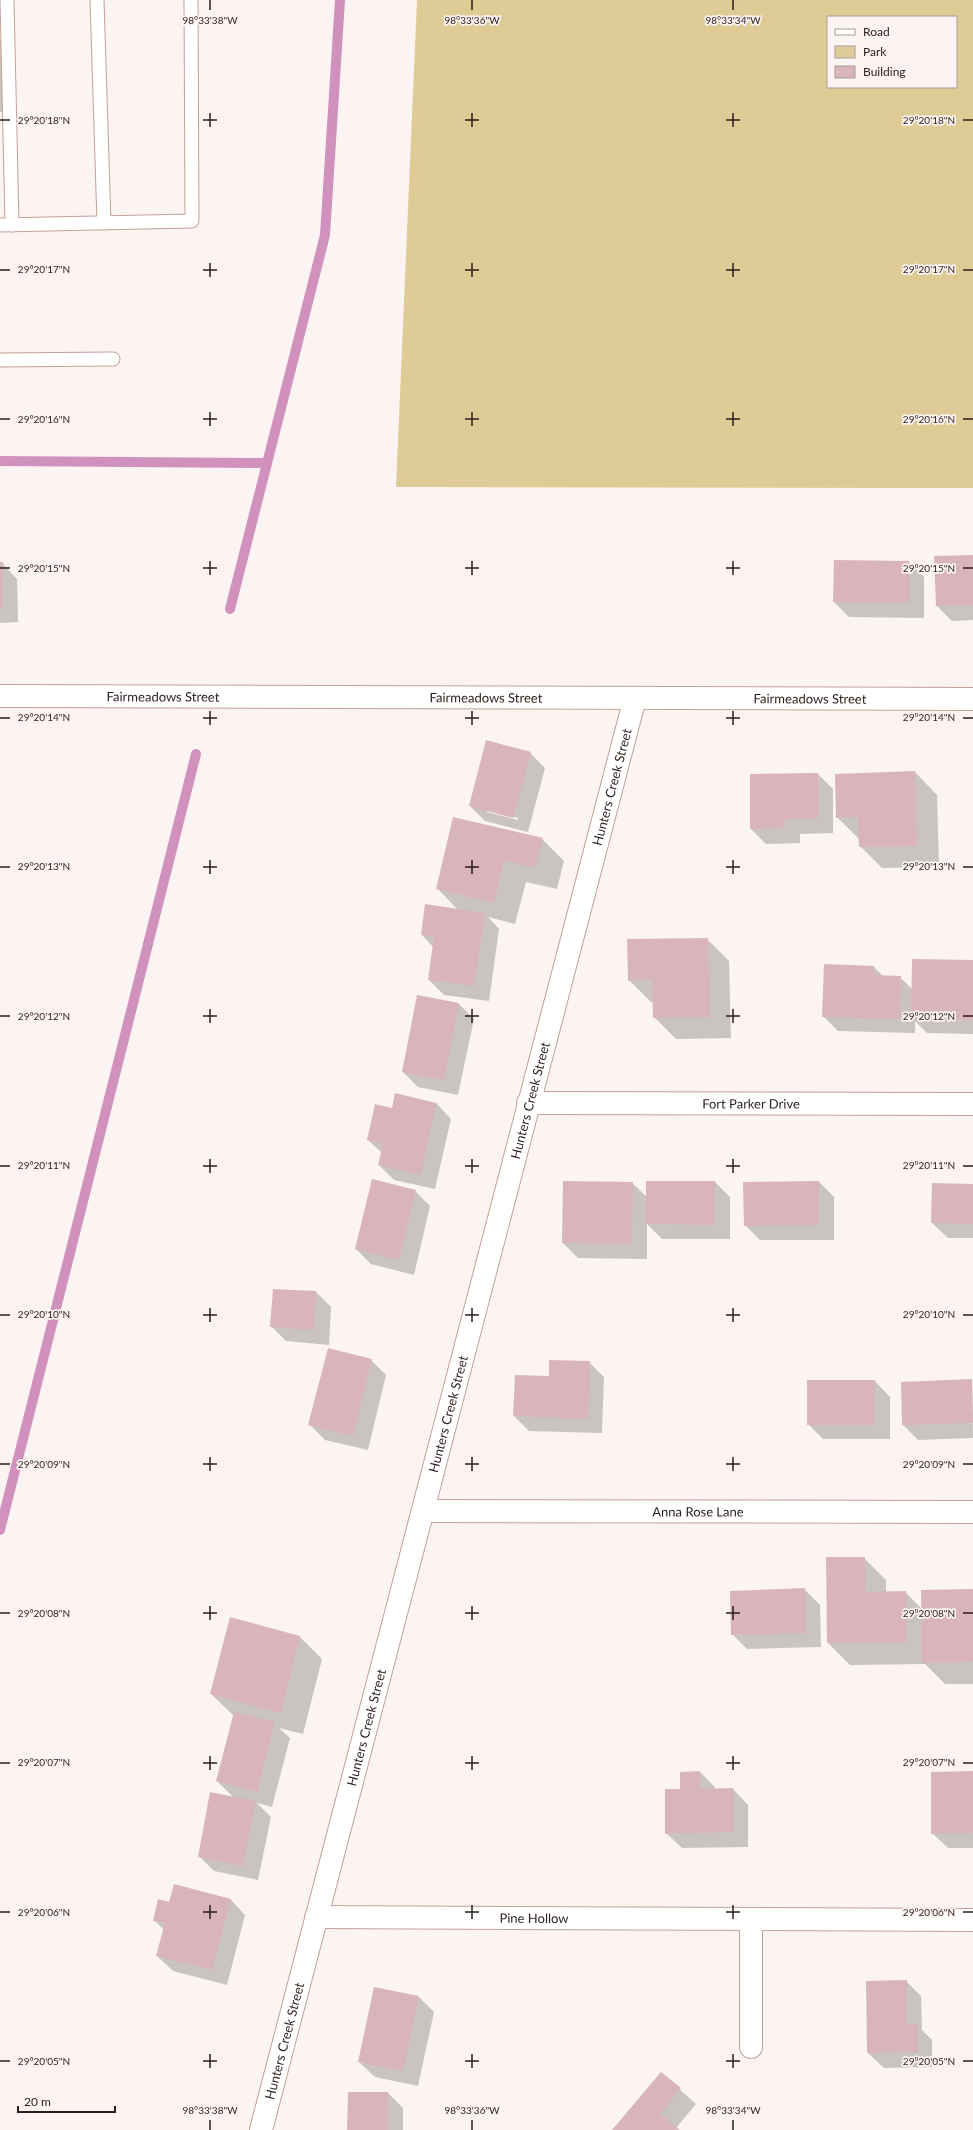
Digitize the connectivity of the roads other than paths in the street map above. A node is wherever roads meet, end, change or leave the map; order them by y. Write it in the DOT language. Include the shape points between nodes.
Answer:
graph roads {
  1 [pos="7,0"];
  2 [pos="97,0"];
  3 [pos="191,0"];
  4 [pos="104,223"];
  5 [pos="6,225"];
  6 [pos="113,359"];
  7 [pos="0,360"];
  8 [pos="0,696"];
  9 [pos="635,698"];
  10 [pos="973,699"];
  11 [pos="528,1103"];
  12 [pos="973,1104"];
  13 [pos="424,1511"];
  14 [pos="973,1512"];
  15 [pos="316,1917"];
  16 [pos="751,1920"];
  17 [pos="973,1920"];
  18 [pos="751,2047"];
  19 [pos="261,2130"];
  1 -- 5 [label="lane"];
  2 -- 4 [label="lane"];
  3 -- 4 [label="lane" via="192,221"];
  4 -- 5 [label="lane"];
  6 -- 7 [label="lane"];
  8 -- 9 [label="street, Fairmeadows Street"];
  9 -- 10 [label="street, Fairmeadows Street"];
  9 -- 11 [label="street, Hunters Creek Street"];
  11 -- 12 [label="street, Fort Parker Drive"];
  11 -- 13 [label="street, Hunters Creek Street"];
  13 -- 14 [label="street, Anna Rose Lane"];
  13 -- 15 [label="street, Hunters Creek Street"];
  15 -- 16 [label="street, Pine Hollow"];
  15 -- 19 [label="street, Hunters Creek Street"];
  16 -- 17 [label="street, Pine Hollow"];
  16 -- 18 [label="street"];
}
